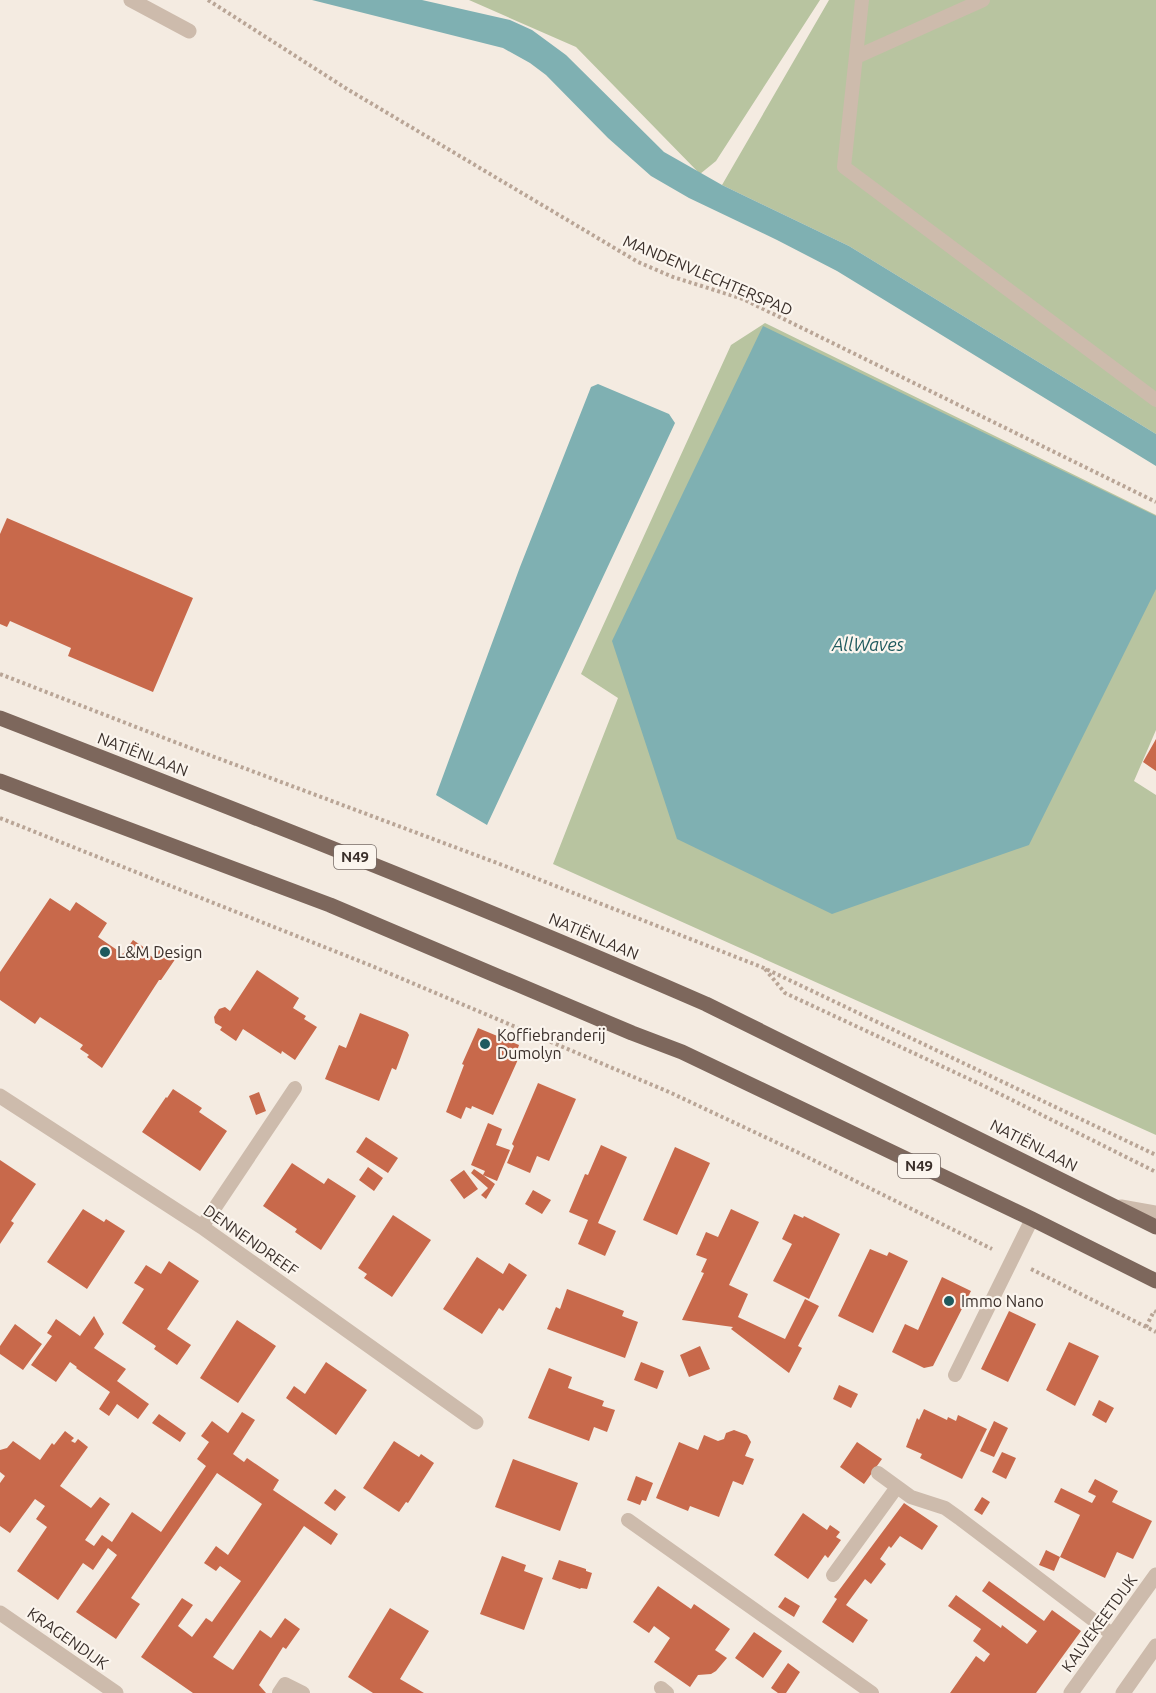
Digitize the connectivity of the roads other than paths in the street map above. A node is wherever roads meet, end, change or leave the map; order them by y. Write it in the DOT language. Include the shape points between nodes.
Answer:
graph roads {
  1 [pos="131,0"];
  2 [pos="862,0"];
  3 [pos="983,0"];
  4 [pos="189,32"];
  5 [pos="856,57"];
  6 [pos="1156,400"];
  7 [pos="0,718"];
  8 [pos="0,781"];
  9 [pos="295,1088"];
  10 [pos="0,1096"];
  11 [pos="1114,1206"];
  12 [pos="1156,1213"];
  13 [pos="1032,1219"];
  14 [pos="202,1227"];
  15 [pos="1156,1227"];
  16 [pos="1156,1281"];
  17 [pos="955,1375"];
  18 [pos="476,1422"];
  19 [pos="878,1473"];
  20 [pos="897,1487"];
  21 [pos="628,1520"];
  22 [pos="833,1575"];
  23 [pos="1156,1575"];
  24 [pos="0,1613"];
  25 [pos="1113,1635"];
  26 [pos="1156,1646"];
  27 [pos="116,1693"];
  28 [pos="279,1693"];
  29 [pos="303,1693"];
  30 [pos="872,1693"];
  31 [pos="1071,1693"];
  32 [pos="1123,1693"];
  1 -- 4 [label="street"];
  2 -- 5 [label="lane"];
  3 -- 5 [label="lane"];
  5 -- 6 [label="lane" via="843,167"];
  7 -- 11 [label="main road, NATIËNLAAN / N49" via="517,922 645,977"];
  8 -- 13 [label="main road, N49" via="330,905 682,1052"];
  9 -- 14 [label="lane"];
  10 -- 14 [label="street, DENNENDREEF"];
  11 -- 12 [label="street"];
  11 -- 15 [label="main road, NATIËNLAAN / N49"];
  13 -- 16 [label="main road, N49"];
  13 -- 17 [label="lane"];
  14 -- 18 [label="street, DENNENDREEF"];
  19 -- 20 [label="lane"];
  20 -- 22 [label="lane"];
  20 -- 25 [label="lane" via="911,1497 945,1508"];
  21 -- 30 [label="lane"];
  23 -- 25 [label="street, KALVEKEETDIJK"];
  24 -- 27 [label="street, KRAGENDIJK"];
  25 -- 31 [label="street, KALVEKEETDIJK"];
  26 -- 32 [label="street"];
  28 -- 29 [label="lane" via="285,1684"];
}
